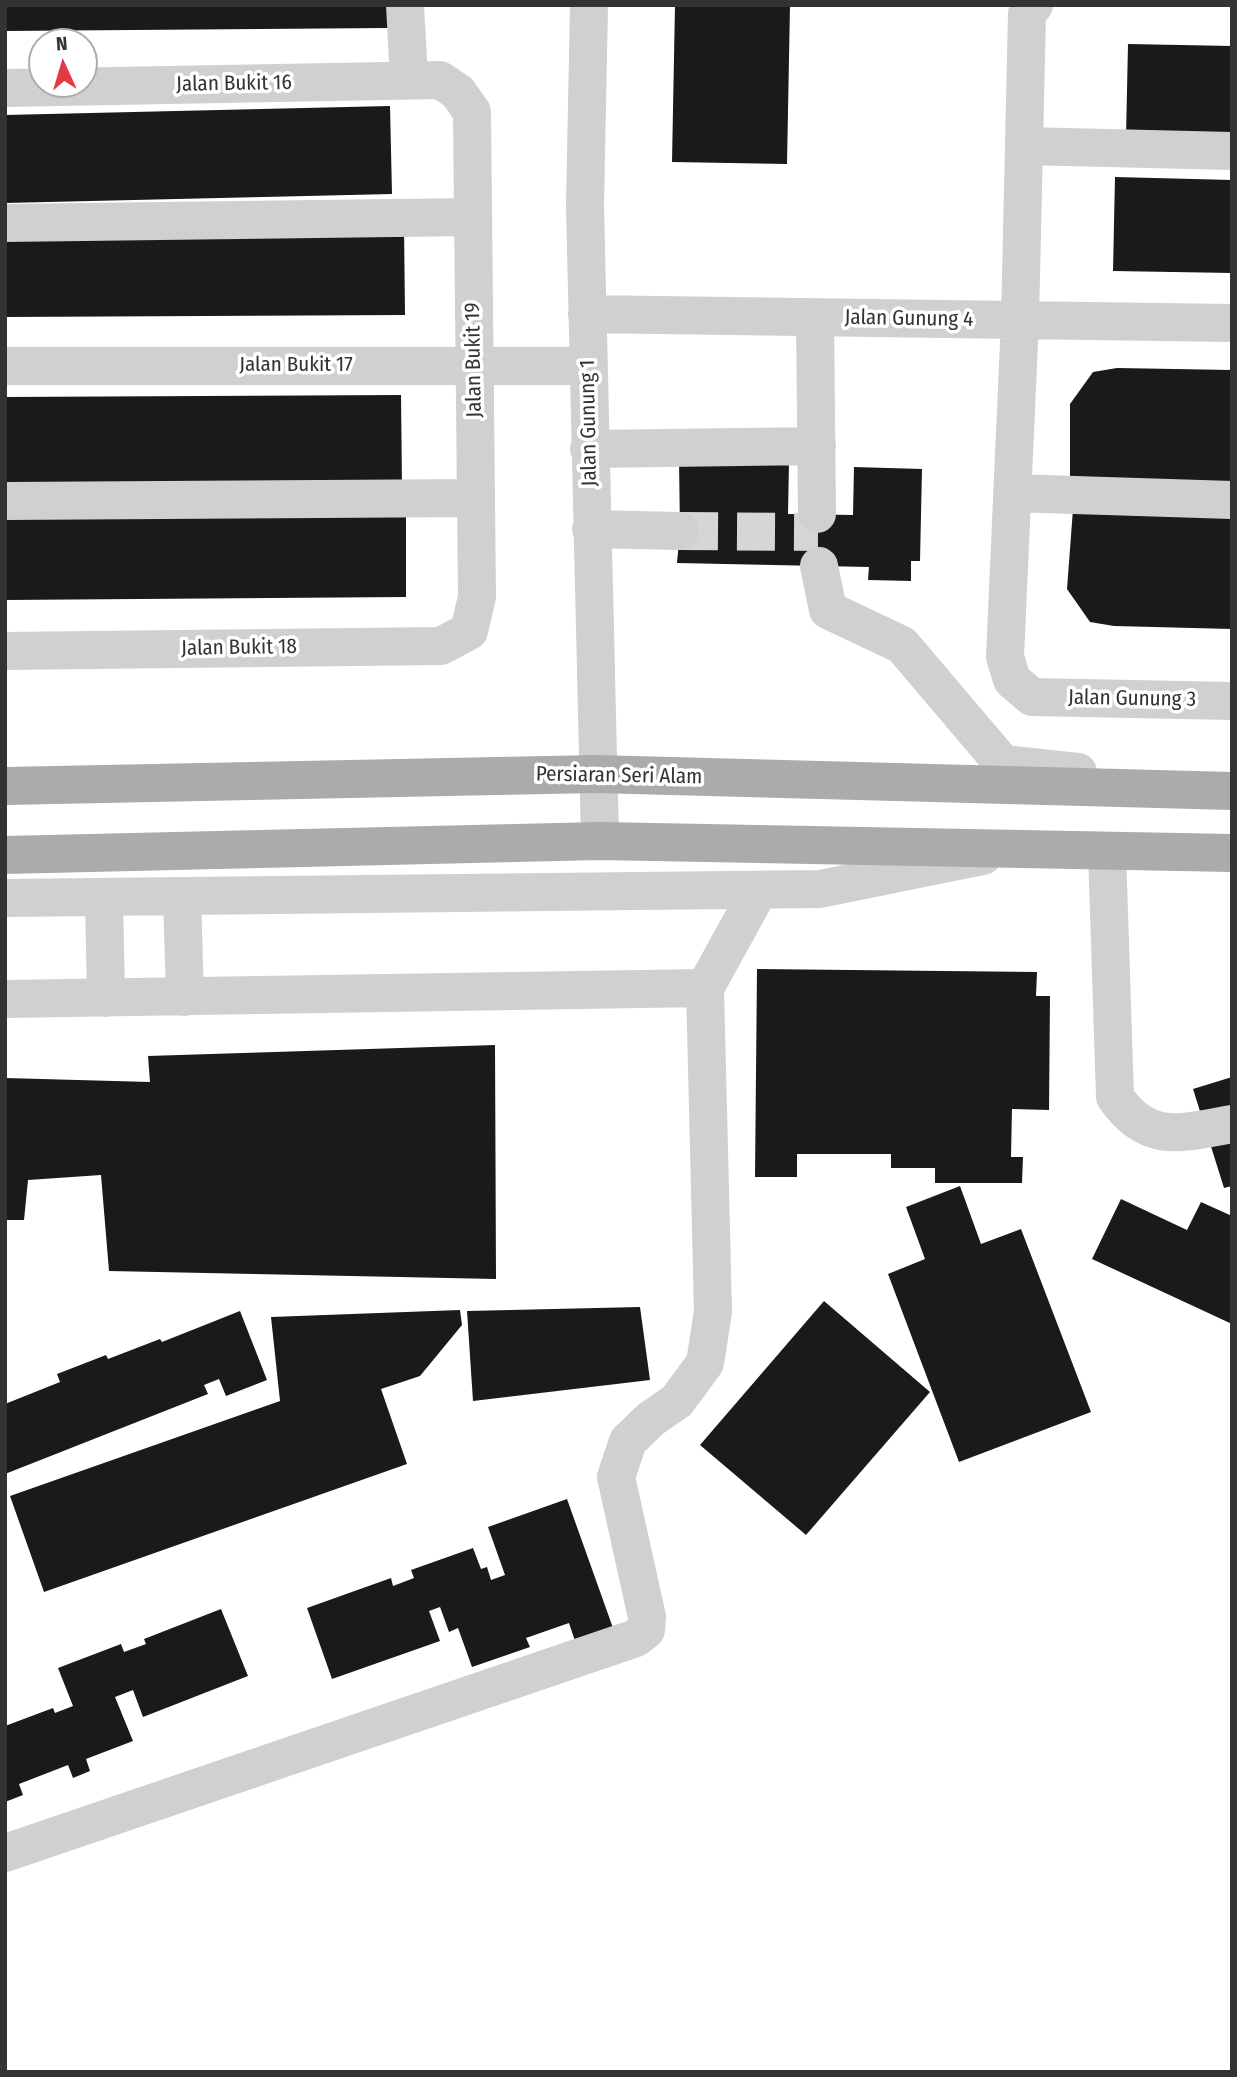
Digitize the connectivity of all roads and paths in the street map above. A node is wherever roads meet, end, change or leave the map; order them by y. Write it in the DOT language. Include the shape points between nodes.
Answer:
graph roads {
  1 [pos="405,5"];
  2 [pos="589,5"];
  3 [pos="1034,5"];
  4 [pos="408,80"];
  5 [pos="5,88"];
  6 [pos="458,92"];
  7 [pos="1024,146"];
  8 [pos="1232,151"];
  9 [pos="473,217"];
  10 [pos="5,223"];
  11 [pos="587,314"];
  12 [pos="815,318"];
  13 [pos="1020,320"];
  14 [pos="1232,323"];
  15 [pos="474,365"];
  16 [pos="5,366"];
  17 [pos="587,366"];
  18 [pos="817,446"];
  19 [pos="590,449"];
  20 [pos="1013,492"];
  21 [pos="476,498"];
  22 [pos="1232,500"];
  23 [pos="5,501"];
  24 [pos="817,514"];
  25 [pos="591,529"];
  26 [pos="680,531"];
  27 [pos="819,566"];
  28 [pos="468,631"];
  29 [pos="5,651"];
  30 [pos="1232,701"];
  31 [pos="596,774"];
  32 [pos="5,786"];
  33 [pos="1126,789"];
  34 [pos="1232,791"];
  35 [pos="600,841"];
  36 [pos="1019,849"];
  37 [pos="1107,851"];
  38 [pos="1232,853"];
  39 [pos="5,855"];
  40 [pos="759,890"];
  41 [pos="182,896"];
  42 [pos="104,897"];
  43 [pos="5,898"];
  44 [pos="705,988"];
  45 [pos="185,997"];
  46 [pos="106,998"];
  47 [pos="5,999"];
  48 [pos="1232,1124"];
  49 [pos="5,1853"];
  1 -- 4 [label="street"];
  2 -- 11 [label="street, Jalan Gunung 1"];
  3 -- 7 [label="street" via="1027,14"];
  4 -- 5 [label="street, Jalan Bukit 16"];
  4 -- 6 [label="street, Jalan Bukit 16" via="440,80"];
  6 -- 9 [label="street, Jalan Bukit 19" via="472,112"];
  7 -- 8 [label="street"];
  7 -- 13 [label="street"];
  9 -- 10 [label="street"];
  9 -- 15 [label="street, Jalan Bukit 19"];
  11 -- 12 [label="street, Jalan Gunung 4"];
  11 -- 17 [label="street, Jalan Gunung 1"];
  12 -- 13 [label="street, Jalan Gunung 4"];
  12 -- 18 [label="street"];
  13 -- 14 [label="street, Jalan Gunung 4"];
  13 -- 20 [label="street"];
  15 -- 16 [label="street, Jalan Bukit 17"];
  15 -- 17 [label="street, Jalan Bukit 17"];
  15 -- 21 [label="street, Jalan Bukit 19"];
  17 -- 19 [label="street, Jalan Gunung 1"];
  18 -- 19 [label="street"];
  18 -- 24 [label="street"];
  19 -- 25 [label="street, Jalan Gunung 1"];
  20 -- 22 [label="street"];
  20 -- 30 [label="street, Jalan Gunung 3" via="1005,657 1012,680 1032,697"];
  21 -- 23 [label="street"];
  21 -- 28 [label="street, Jalan Bukit 19" via="477,597"];
  25 -- 26 [label="street"];
  25 -- 31 [label="street, Jalan Gunung 1"];
  27 -- 33 [label="street" via="828,610 902,645 1003,764 1085,772"];
  28 -- 29 [label="street, Jalan Bukit 18" via="442,646"];
  31 -- 32 [label="main road, Persiaran Seri Alam"];
  31 -- 33 [label="main road, Persiaran Seri Alam"];
  31 -- 35 [label="street, Jalan Gunung 1"];
  33 -- 34 [label="main road, Persiaran Seri Alam"];
  35 -- 36 [label="main road"];
  35 -- 39 [label="main road"];
  36 -- 37 [label="main road"];
  36 -- 40 [label="street" via="820,889"];
  37 -- 38 [label="main road"];
  37 -- 48 [label="street" via="1115,1097 1126,1114 1172,1134"];
  40 -- 41 [label="street"];
  40 -- 44 [label="street"];
  41 -- 42 [label="street"];
  41 -- 45 [label="street"];
  42 -- 43 [label="street"];
  42 -- 46 [label="street"];
  44 -- 45 [label="street"];
  44 -- 49 [label="street" via="713,1312 705,1363 677,1401 628,1441 616,1477 646,1630 636,1638"];
  45 -- 46 [label="street"];
  46 -- 47 [label="street"];
}
